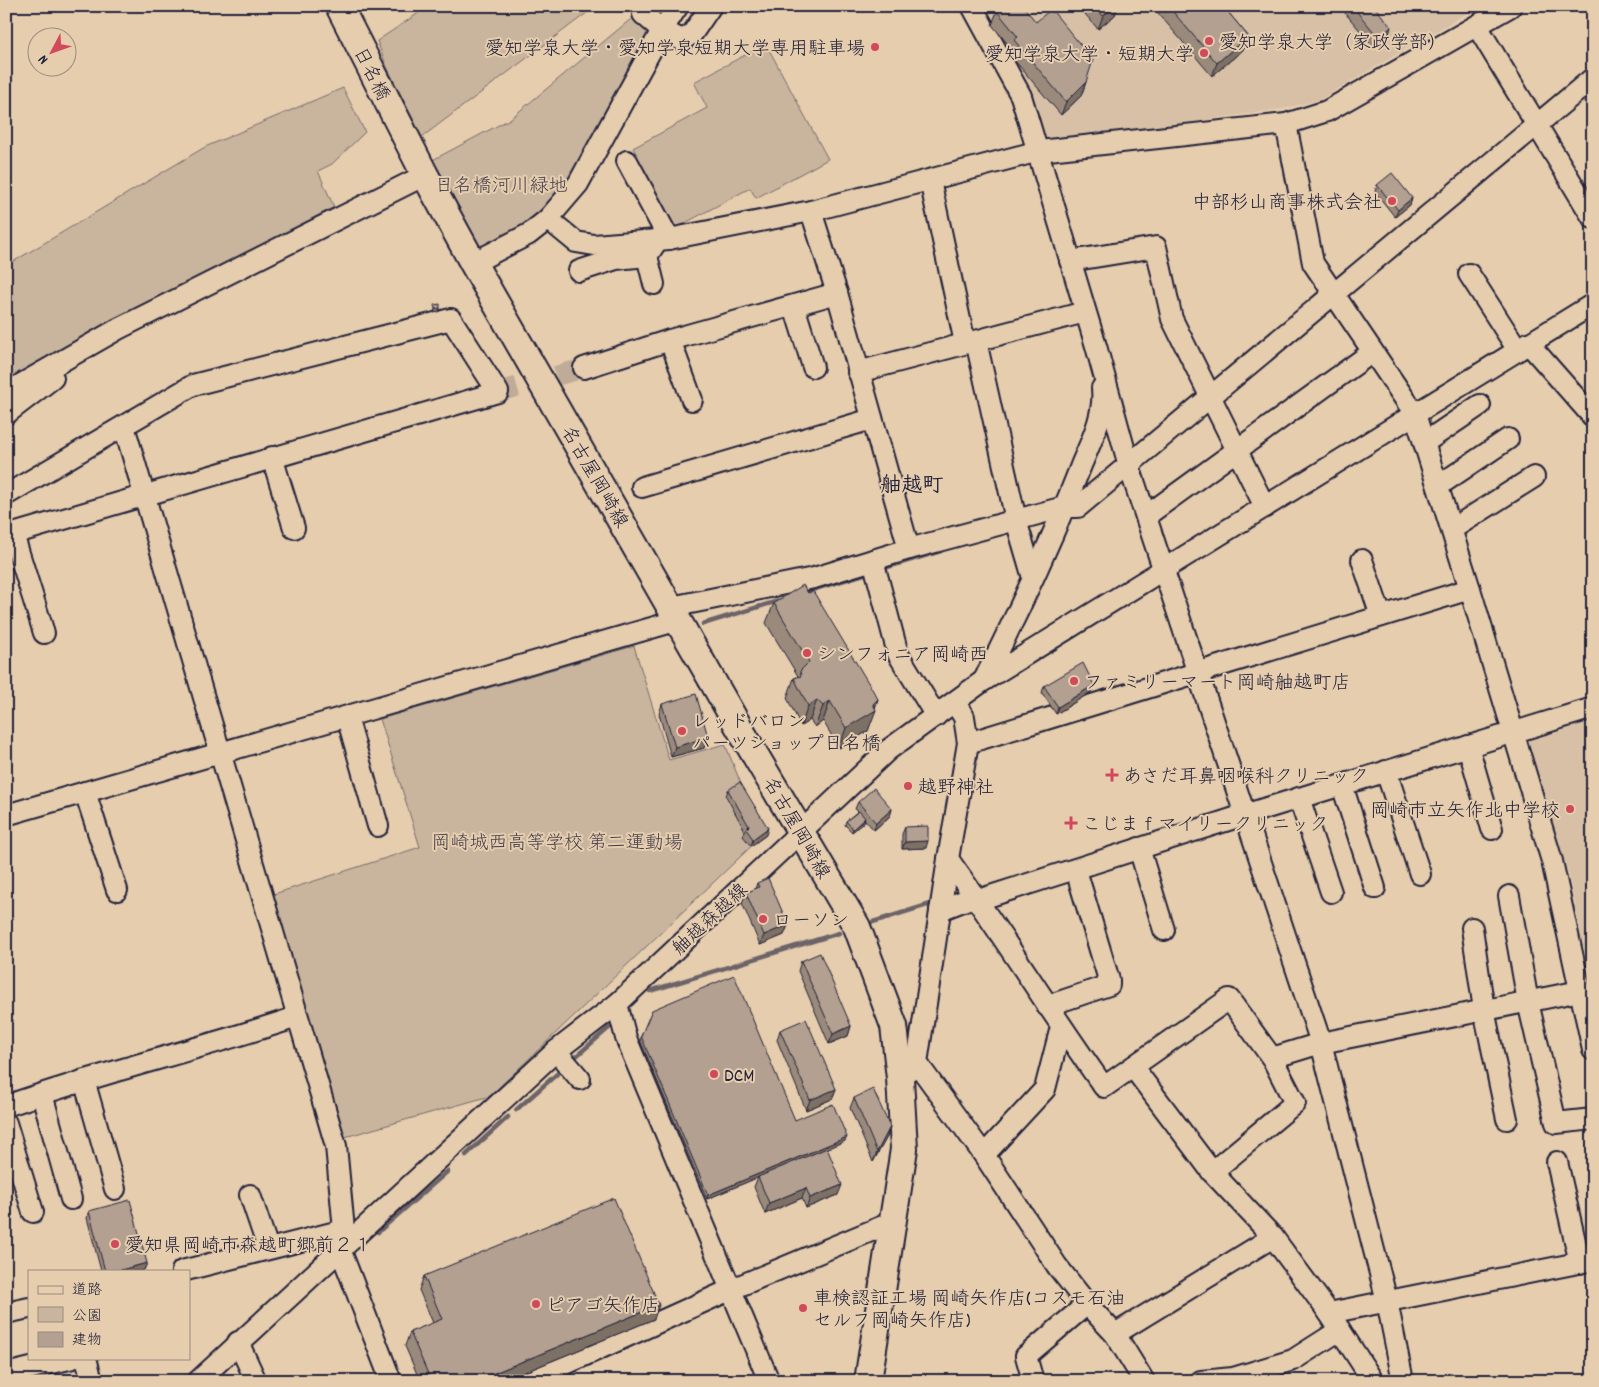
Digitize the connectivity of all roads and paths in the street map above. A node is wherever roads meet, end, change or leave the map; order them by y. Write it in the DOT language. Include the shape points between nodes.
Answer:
graph roads {
  1 [pos="339,6"];
  2 [pos="647,6"];
  3 [pos="678,6"];
  4 [pos="711,6"];
  5 [pos="972,6"];
  6 [pos="1511,6"];
  7 [pos="1477,26"];
  8 [pos="662,30"];
  9 [pos="1593,78"];
  10 [pos="1286,124"];
  11 [pos="1537,125"];
  12 [pos="408,140"];
  13 [pos="1039,151"];
  14 [pos="627,161"];
  15 [pos="425,175"];
  16 [pos="930,180"];
  17 [pos="811,211"];
  18 [pos="1593,218"];
  19 [pos="548,219"];
  20 [pos="657,245"];
  21 [pos="1070,261"];
  22 [pos="473,263"];
  23 [pos="579,270"];
  24 [pos="1470,274"];
  25 [pos="654,284"];
  26 [pos="1333,292"];
  27 [pos="837,293"];
  28 [pos="1593,304"];
  29 [pos="794,306"];
  30 [pos="1085,312"];
  31 [pos="118,328"];
  32 [pos="670,340"];
  33 [pos="971,342"];
  34 [pos="1096,346"];
  35 [pos="1523,347"];
  36 [pos="1371,353"];
  37 [pos="812,367"];
  38 [pos="584,368"];
  39 [pos="858,372"];
  40 [pos="6,393"];
  41 [pos="1211,397"];
  42 [pos="692,400"];
  43 [pos="1480,405"];
  44 [pos="6,414"];
  45 [pos="1415,414"];
  46 [pos="1593,417"];
  47 [pos="872,419"];
  48 [pos="124,426"];
  49 [pos="1508,438"];
  50 [pos="1424,443"];
  51 [pos="1236,451"];
  52 [pos="272,457"];
  53 [pos="1129,466"];
  54 [pos="1534,477"];
  55 [pos="1438,486"];
  56 [pos="642,487"];
  57 [pos="6,495"];
  58 [pos="143,495"];
  59 [pos="1064,507"];
  60 [pos="1265,507"];
  61 [pos="1146,516"];
  62 [pos="1016,520"];
  63 [pos="294,528"];
  64 [pos="1452,529"];
  65 [pos="10,535"];
  66 [pos="909,549"];
  67 [pos="874,560"];
  68 [pos="1362,560"];
  69 [pos="1164,567"];
  70 [pos="1033,578"];
  71 [pos="1470,588"];
  72 [pos="675,613"];
  73 [pos="1381,616"];
  74 [pos="44,633"];
  75 [pos="1197,674"];
  76 [pos="983,681"];
  77 [pos="955,703"];
  78 [pos="1593,708"];
  79 [pos="936,716"];
  80 [pos="347,717"];
  81 [pos="1514,732"];
  82 [pos="968,743"];
  83 [pos="1468,746"];
  84 [pos="220,753"];
  85 [pos="1386,771"];
  86 [pos="1342,785"];
  87 [pos="85,792"];
  88 [pos="1299,798"];
  89 [pos="6,815"];
  90 [pos="1244,815"];
  91 [pos="378,826"];
  92 [pos="1492,828"];
  93 [pos="802,832"];
  94 [pos="1139,848"];
  95 [pos="948,859"];
  96 [pos="1076,870"];
  97 [pos="1420,874"];
  98 [pos="1376,888"];
  99 [pos="117,890"];
  100 [pos="1331,892"];
  101 [pos="974,894"];
  102 [pos="1509,896"];
  103 [pos="941,904"];
  104 [pos="1472,928"];
  105 [pos="1164,930"];
  106 [pos="1580,991"];
  107 [pos="1528,1002"];
  108 [pos="617,1004"];
  109 [pos="1047,1006"];
  110 [pos="1484,1010"];
  111 [pos="297,1018"];
  112 [pos="1061,1027"];
  113 [pos="1321,1043"];
  114 [pos="1593,1050"];
  115 [pos="556,1051"];
  116 [pos="1272,1058"];
  117 [pos="1133,1067"];
  118 [pos="909,1070"];
  119 [pos="580,1079"];
  120 [pos="84,1080"];
  121 [pos="42,1094"];
  122 [pos="6,1106"];
  123 [pos="1507,1119"];
  124 [pos="1593,1119"];
  125 [pos="6,1123"];
  126 [pos="984,1155"];
  127 [pos="1558,1162"];
  128 [pos="1212,1172"];
  129 [pos="115,1189"];
  130 [pos="250,1195"];
  131 [pos="71,1199"];
  132 [pos="32,1212"];
  133 [pos="895,1220"];
  134 [pos="1273,1237"];
  135 [pos="345,1239"];
  136 [pos="268,1248"];
  137 [pos="1586,1262"];
  138 [pos="186,1270"];
  139 [pos="732,1289"];
  140 [pos="1387,1301"];
  141 [pos="1087,1304"];
  142 [pos="28,1308"];
  143 [pos="6,1313"];
  144 [pos="1328,1313"];
  145 [pos="1340,1330"];
  146 [pos="1115,1334"];
  147 [pos="238,1342"];
  148 [pos="65,1360"];
  149 [pos="87,1360"];
  150 [pos="6,1374"];
  151 [pos="92,1381"];
  152 [pos="198,1381"];
  153 [pos="256,1381"];
  154 [pos="391,1381"];
  155 [pos="528,1381"];
  156 [pos="769,1381"];
  157 [pos="868,1381"];
  158 [pos="1033,1381"];
  159 [pos="1144,1381"];
  160 [pos="1201,1381"];
  161 [pos="1374,1381"];
  162 [pos="1403,1381"];
  1 -- 12 [label="main road, 日名橋"];
  2 -- 8 [label="street" via="643,14"];
  3 -- 8 [label="street"];
  4 -- 8 [label="street" via="692,34 682,40"];
  5 -- 13 [label="street" via="1021,96"];
  6 -- 7 [label="street"];
  7 -- 10 [label="street" via="1327,111"];
  7 -- 11 [label="street"];
  8 -- 19 [label="street" via="578,184"];
  9 -- 11 [label="street"];
  10 -- 13 [label="street"];
  10 -- 26 [label="street" via="1313,263"];
  11 -- 18 [label="street"];
  11 -- 26 [label="street"];
  12 -- 15 [label="main road, 名古屋岡崎線"];
  13 -- 16 [label="street"];
  13 -- 21 [label="street"];
  14 -- 20 [label="street"];
  15 -- 22 [label="main road, 名古屋岡崎線"];
  15 -- 31 [label="street"];
  16 -- 17 [label="street"];
  16 -- 33 [label="street"];
  17 -- 20 [label="street"];
  17 -- 27 [label="street"];
  19 -- 20 [label="street" via="576,242"];
  19 -- 22 [label="street" via="529,234"];
  20 -- 23 [label="street"];
  20 -- 25 [label="street"];
  21 -- 30 [label="street"];
  21 -- 41 [label="street" via="1156,247 1172,319"];
  22 -- 72 [label="main road, 名古屋岡崎線"];
  24 -- 35 [label="street"];
  26 -- 36 [label="street"];
  26 -- 41 [label="street"];
  27 -- 29 [label="street"];
  27 -- 39 [label="street"];
  28 -- 35 [label="street, 舳越森越線"];
  29 -- 32 [label="street"];
  29 -- 37 [label="street"];
  30 -- 33 [label="street"];
  30 -- 34 [label="street"];
  31 -- 40 [label="street"];
  31 -- 44 [label="street"];
  32 -- 38 [label="street"];
  32 -- 42 [label="street"];
  33 -- 39 [label="street"];
  33 -- 62 [label="street"];
  34 -- 53 [label="street"];
  34 -- 59 [label="street" via="1102,394 1100,417"];
  35 -- 45 [label="street, 舳越森越線"];
  35 -- 46 [label="street"];
  36 -- 45 [label="street"];
  36 -- 51 [label="street"];
  39 -- 47 [label="street"];
  41 -- 51 [label="street"];
  41 -- 53 [label="street"];
  43 -- 50 [label="street"];
  45 -- 50 [label="street"];
  45 -- 60 [label="street, 舳越森越線"];
  47 -- 56 [label="street"];
  47 -- 66 [label="street"];
  48 -- 52 [label="street" via="193,386 451,319 498,392"];
  48 -- 57 [label="street"];
  48 -- 58 [label="street"];
  49 -- 55 [label="street"];
  50 -- 55 [label="street"];
  51 -- 60 [label="street"];
  51 -- 61 [label="street"];
  52 -- 58 [label="street"];
  52 -- 63 [label="street"];
  53 -- 59 [label="street" via="1078,507"];
  53 -- 61 [label="street"];
  54 -- 64 [label="street"];
  55 -- 64 [label="street"];
  58 -- 65 [label="street"];
  58 -- 84 [label="street"];
  59 -- 62 [label="street"];
  59 -- 70 [label="street"];
  60 -- 69 [label="street, 舳越森越線"];
  61 -- 69 [label="street"];
  62 -- 66 [label="street"];
  62 -- 70 [label="street"];
  64 -- 71 [label="street"];
  65 -- 74 [label="street"];
  66 -- 67 [label="street"];
  67 -- 72 [label="street"];
  67 -- 79 [label="street" via="898,654"];
  68 -- 73 [label="street"];
  69 -- 75 [label="street"];
  69 -- 76 [label="street, 舳越森越線"];
  70 -- 76 [label="street"];
  71 -- 73 [label="street"];
  71 -- 81 [label="street"];
  72 -- 80 [label="street"];
  72 -- 93 [label="main road, 名古屋岡崎線"];
  73 -- 75 [label="street"];
  75 -- 82 [label="street"];
  75 -- 90 [label="street"];
  76 -- 77 [label="street, 舳越森越線"];
  77 -- 79 [label="street, 舳越森越線"];
  77 -- 82 [label="street" via="964,717"];
  78 -- 81 [label="street"];
  79 -- 93 [label="street, 舳越森越線" via="888,750"];
  80 -- 84 [label="street"];
  80 -- 91 [label="street"];
  81 -- 83 [label="street"];
  81 -- 106 [label="street" via="1552,861"];
  82 -- 95 [label="street"];
  83 -- 85 [label="street"];
  83 -- 92 [label="street"];
  84 -- 87 [label="street"];
  84 -- 111 [label="street"];
  85 -- 86 [label="street"];
  85 -- 97 [label="street"];
  86 -- 88 [label="street"];
  86 -- 98 [label="street"];
  87 -- 89 [label="street"];
  87 -- 99 [label="street"];
  88 -- 90 [label="street"];
  88 -- 100 [label="street"];
  90 -- 94 [label="street"];
  90 -- 113 [label="street"];
  93 -- 108 [label="street, 舳越森越線"];
  93 -- 118 [label="main road, 名古屋岡崎線" via="857,928"];
  94 -- 96 [label="street"];
  94 -- 105 [label="street"];
  95 -- 101 [label="street"];
  95 -- 103 [label="street"];
  96 -- 101 [label="street"];
  96 -- 109 [label="street" via="1109,985"];
  101 -- 103 [label="street"];
  101 -- 109 [label="street"];
  102 -- 107 [label="street"];
  103 -- 118 [label="street"];
  104 -- 110 [label="street"];
  106 -- 107 [label="street"];
  106 -- 114 [label="street"];
  107 -- 110 [label="street"];
  107 -- 124 [label="street" via="1556,1123"];
  108 -- 115 [label="street, 舳越森越線"];
  108 -- 139 [label="street" via="626,1038"];
  109 -- 112 [label="street"];
  110 -- 113 [label="street"];
  110 -- 123 [label="street"];
  111 -- 120 [label="street"];
  111 -- 135 [label="street" via="336,1146"];
  112 -- 117 [label="street" via="1104,1087"];
  112 -- 126 [label="street" via="1045,1089"];
  113 -- 116 [label="street"];
  113 -- 140 [label="street"];
  115 -- 119 [label="street"];
  115 -- 135 [label="street, 舳越森越線"];
  116 -- 117 [label="street" via="1229,999"];
  116 -- 128 [label="street" via="1295,1103"];
  117 -- 128 [label="street"];
  118 -- 126 [label="street"];
  118 -- 133 [label="main road, 名古屋岡崎線"];
  120 -- 121 [label="street"];
  120 -- 129 [label="street"];
  121 -- 122 [label="street"];
  121 -- 131 [label="street"];
  125 -- 132 [label="street"];
  126 -- 141 [label="street" via="1056,1266"];
  127 -- 137 [label="street"];
  128 -- 134 [label="street"];
  130 -- 136 [label="street"];
  133 -- 139 [label="street"];
  133 -- 157 [label="main road, 名古屋岡崎線"];
  134 -- 144 [label="street"];
  134 -- 146 [label="street"];
  135 -- 136 [label="street"];
  135 -- 147 [label="street, 舳越森越線"];
  135 -- 154 [label="street"];
  136 -- 138 [label="street"];
  137 -- 140 [label="street"];
  139 -- 155 [label="street"];
  139 -- 156 [label="street"];
  140 -- 144 [label="street"];
  140 -- 162 [label="street"];
  141 -- 146 [label="street"];
  141 -- 158 [label="street" via="1026,1356"];
  142 -- 143 [label="street"];
  144 -- 145 [label="street"];
  145 -- 160 [label="street" via="1293,1360 1232,1378"];
  145 -- 161 [label="street"];
  146 -- 159 [label="street"];
  147 -- 152 [label="street, 舳越森越線"];
  147 -- 153 [label="street"];
  148 -- 150 [label="street"];
  149 -- 151 [label="street"];
}
